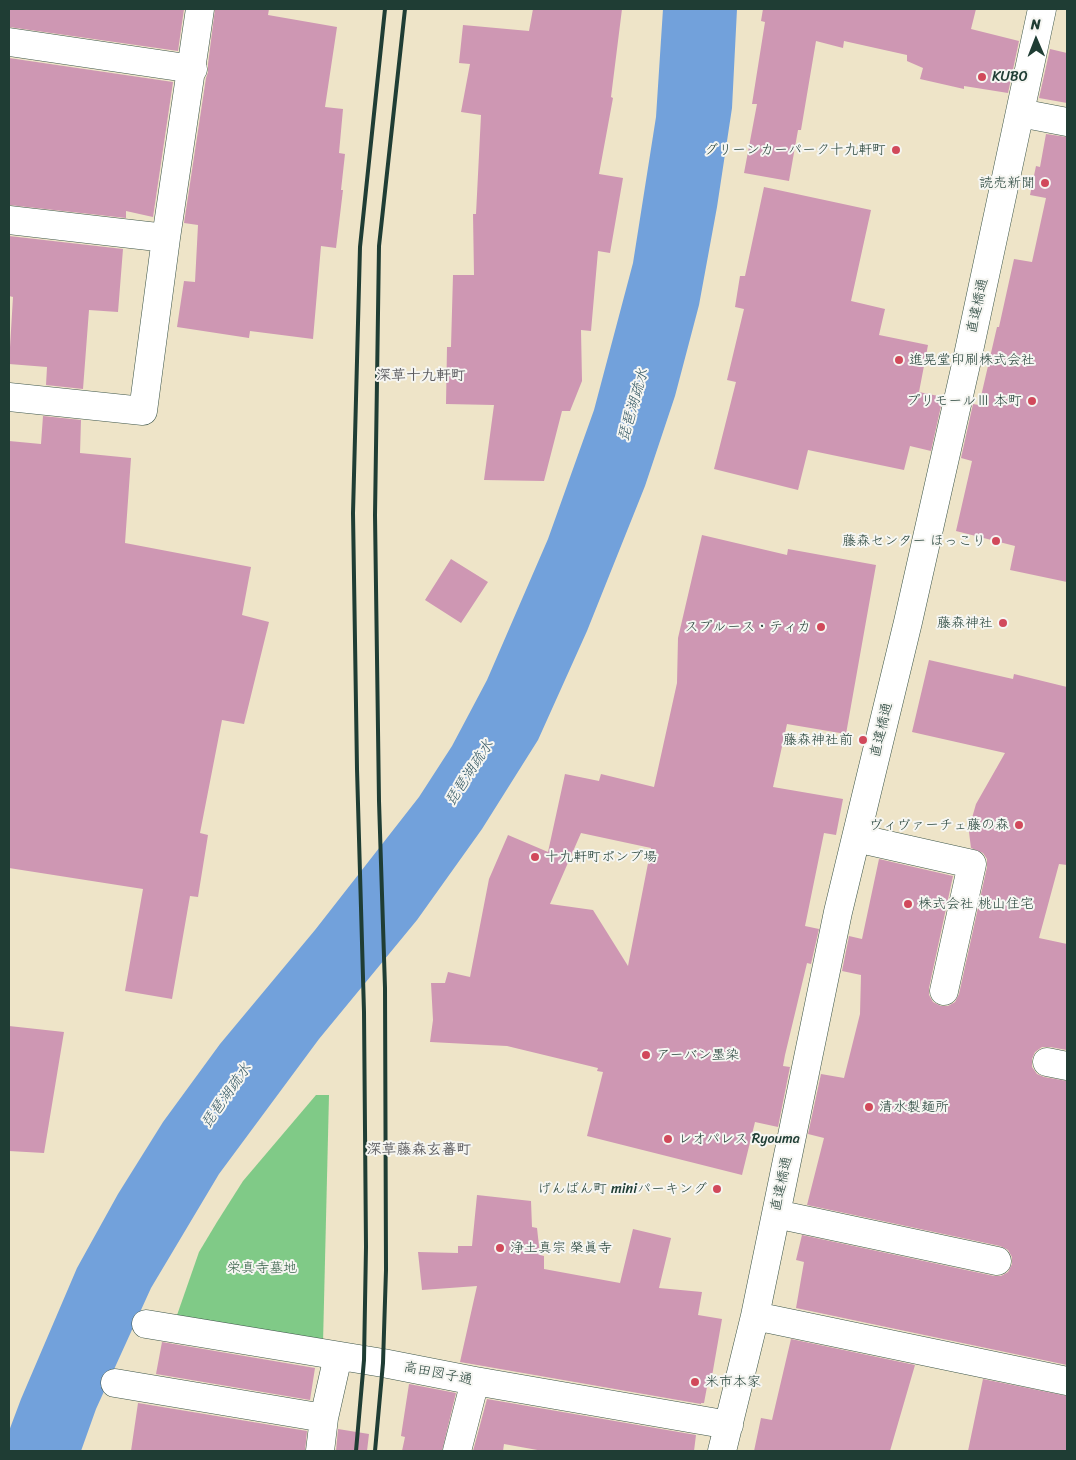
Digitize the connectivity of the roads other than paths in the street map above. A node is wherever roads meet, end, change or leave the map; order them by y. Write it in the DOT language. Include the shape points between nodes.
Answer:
graph roads {
  1 [pos="200,9"];
  2 [pos="1042,9"];
  3 [pos="9,42"];
  4 [pos="193,69"];
  5 [pos="1020,113"];
  6 [pos="1067,122"];
  7 [pos="9,220"];
  8 [pos="166,238"];
  9 [pos="9,397"];
  10 [pos="856,838"];
  11 [pos="944,990"];
  12 [pos="776,1214"];
  13 [pos="997,1261"];
  14 [pos="755,1316"];
  15 [pos="146,1324"];
  16 [pos="338,1356"];
  17 [pos="475,1381"];
  18 [pos="1067,1381"];
  19 [pos="116,1383"];
  20 [pos="324,1418"];
  21 [pos="729,1425"];
  22 [pos="320,1451"];
  23 [pos="457,1451"];
  24 [pos="722,1451"];
  1 -- 4 [label="street"];
  2 -- 5 [label="street, 直違橋通"];
  3 -- 4 [label="street"];
  4 -- 8 [label="street"];
  5 -- 6 [label="street"];
  5 -- 10 [label="street, 直違橋通" via="965,369"];
  7 -- 8 [label="street"];
  8 -- 9 [label="street" via="143,411"];
  10 -- 11 [label="street" via="972,864"];
  10 -- 12 [label="street, 直違橋通"];
  12 -- 13 [label="street"];
  12 -- 14 [label="street, 直違橋通"];
  14 -- 18 [label="street"];
  14 -- 21 [label="street, 直違橋通"];
  15 -- 16 [label="street, 高田図子通"];
  16 -- 17 [label="street, 高田図子通"];
  16 -- 20 [label="street"];
  17 -- 21 [label="street, 高田図子通"];
  17 -- 23 [label="street"];
  19 -- 20 [label="street"];
  20 -- 22 [label="street"];
  21 -- 24 [label="street, 直違橋通"];
}
